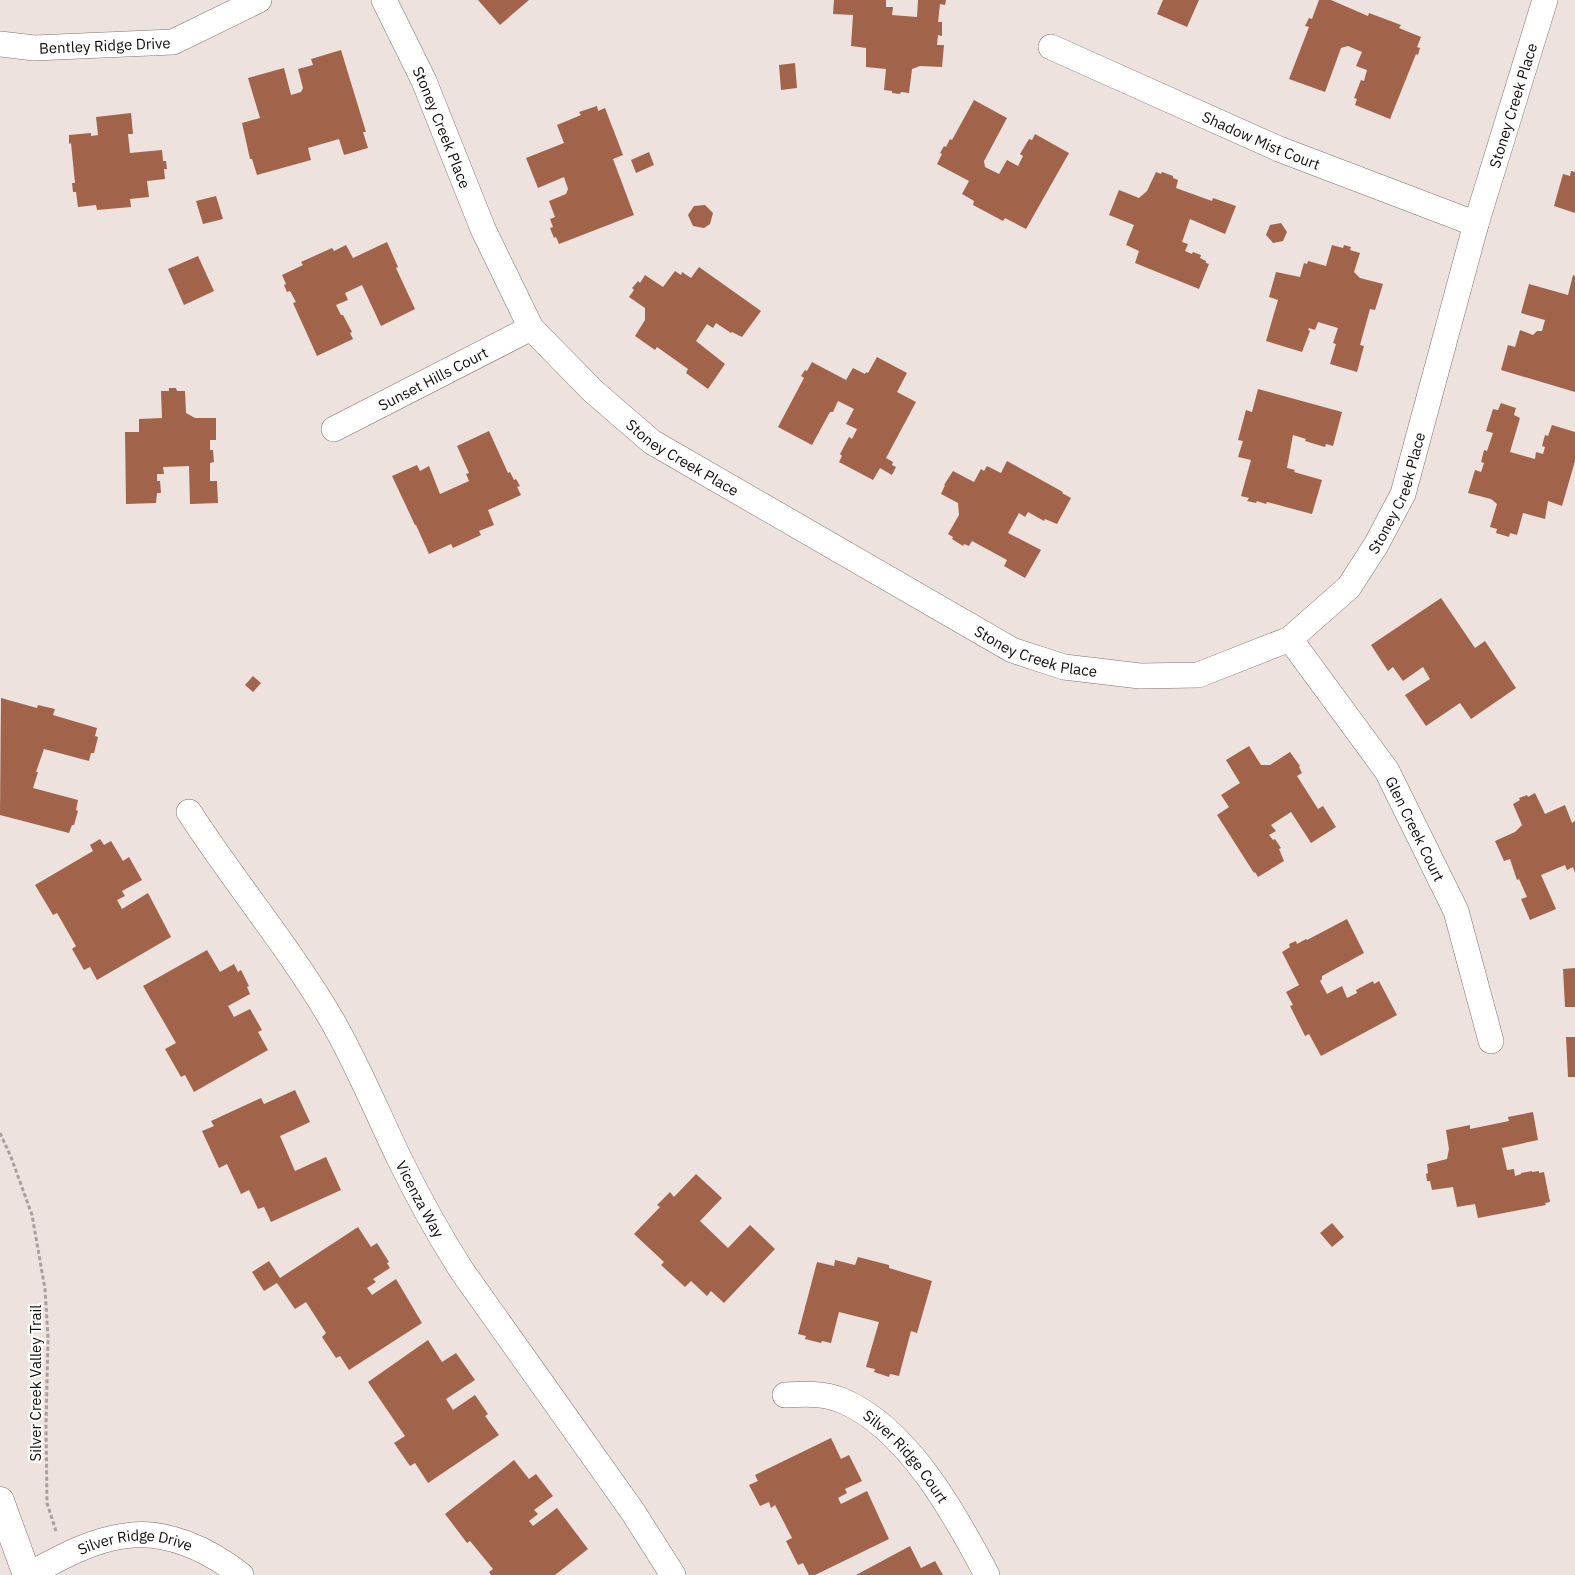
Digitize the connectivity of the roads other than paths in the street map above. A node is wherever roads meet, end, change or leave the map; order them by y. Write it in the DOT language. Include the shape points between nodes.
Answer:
graph roads {
  1 [pos="260,0"];
  2 [pos="384,0"];
  3 [pos="1545,0"];
  4 [pos="0,44"];
  5 [pos="1051,46"];
  6 [pos="1476,224"];
  7 [pos="531,328"];
  8 [pos="334,429"];
  9 [pos="1290,639"];
  10 [pos="189,812"];
  11 [pos="1491,1041"];
  12 [pos="785,1395"];
  13 [pos="0,1501"];
  14 [pos="28,1575"];
  15 [pos="240,1575"];
  16 [pos="673,1575"];
  17 [pos="987,1575"];
  1 -- 4 [label="street, Bentley Ridge Drive" via="173,42 34,48"];
  2 -- 7 [label="street, Stoney Creek Place" via="424,81 483,230"];
  3 -- 6 [label="street, Stoney Creek Place"];
  5 -- 6 [label="street, Shadow Mist Court" via="1279,149"];
  6 -- 9 [label="street, Stoney Creek Place" via="1403,494 1350,587"];
  7 -- 8 [label="street, Sunset Hills Court"];
  7 -- 9 [label="street, Stoney Creek Place" via="594,392 652,442 1012,650 1064,666 1140,676 1198,675"];
  9 -- 11 [label="street, Glen Creek Court" via="1388,771 1456,910"];
  10 -- 16 [label="street, Vicenza Way" via="278,936 332,1019 366,1083 404,1169 462,1271 633,1512"];
  12 -- 17 [label="street, Silver Ridge Court" via="806,1394 840,1400 883,1426 938,1491"];
  13 -- 14 [label="street"];
  14 -- 15 [label="street, Silver Ridge Drive" via="64,1555 124,1536 145,1535 200,1548"];
}
